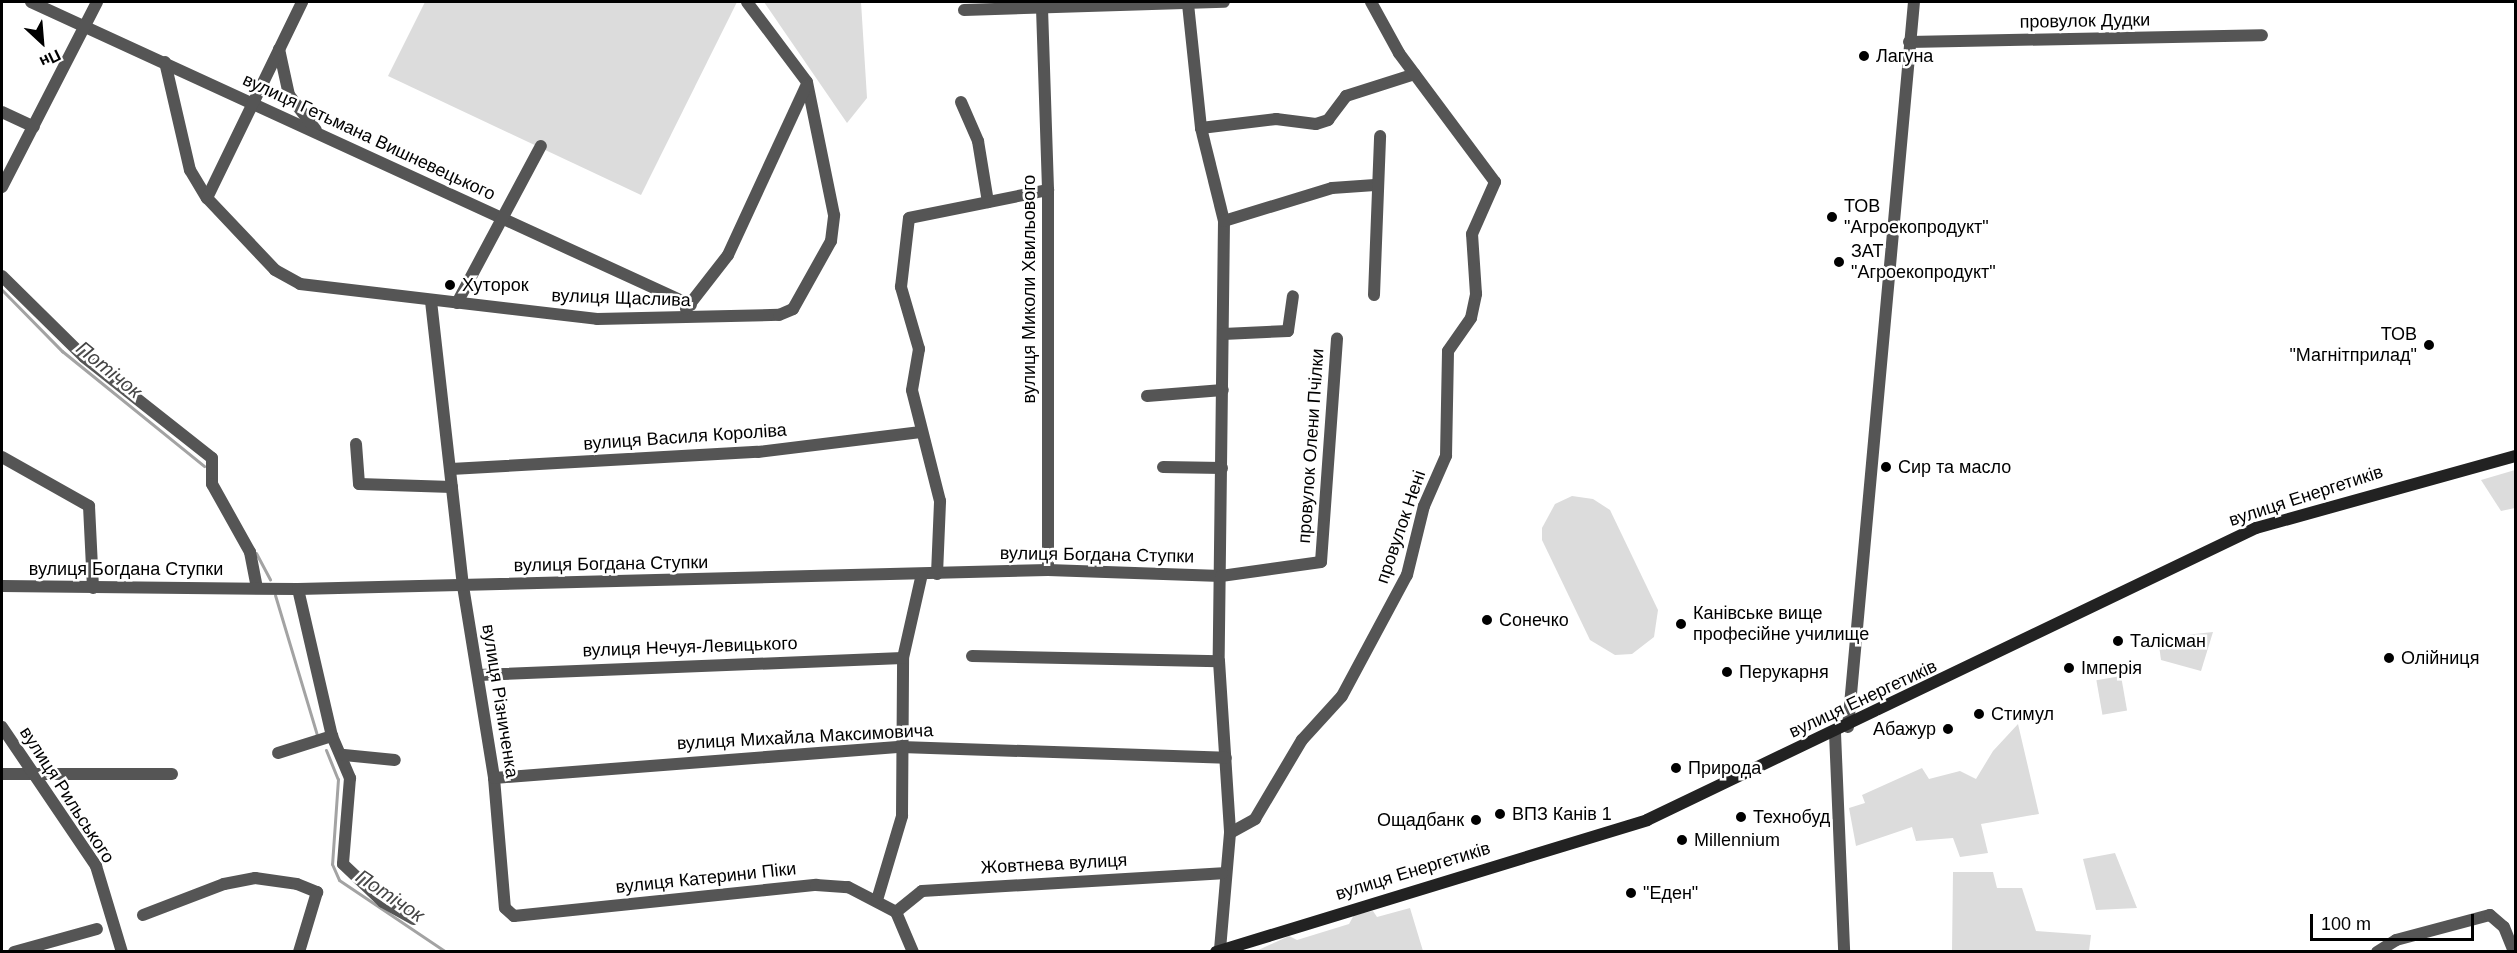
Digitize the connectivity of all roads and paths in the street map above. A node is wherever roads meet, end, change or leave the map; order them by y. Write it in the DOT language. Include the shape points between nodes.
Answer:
graph roads {
  1 [pos="31,2"];
  2 [pos="97,2"];
  3 [pos="303,2"];
  4 [pos="747,2"];
  5 [pos="1224,2"];
  6 [pos="1371,2"];
  7 [pos="1914,2"];
  8 [pos="1188,4"];
  9 [pos="1042,8"];
  10 [pos="964,10"];
  11 [pos="85,27"];
  12 [pos="2262,35"];
  13 [pos="1909,42"];
  14 [pos="279,49"];
  15 [pos="165,62"];
  16 [pos="1415,74"];
  17 [pos="807,82"];
  18 [pos="257,102"];
  19 [pos="961,102"];
  20 [pos="2,112"];
  21 [pos="34,127"];
  22 [pos="1202,129"];
  23 [pos="319,133"];
  24 [pos="1380,136"];
  25 [pos="541,146"];
  26 [pos="1376,185"];
  27 [pos="2,187"];
  28 [pos="1048,190"];
  29 [pos="207,198"];
  30 [pos="988,202"];
  31 [pos="500,219"];
  32 [pos="1224,221"];
  33 [pos="2,276"];
  34 [pos="1374,295"];
  35 [pos="1293,296"];
  36 [pos="431,301"];
  37 [pos="457,303"];
  38 [pos="691,305"];
  39 [pos="672,320"];
  40 [pos="1223,334"];
  41 [pos="1337,339"];
  42 [pos="1222,390"];
  43 [pos="1147,396"];
  44 [pos="921,432"];
  45 [pos="356,444"];
  46 [pos="2516,456"];
  47 [pos="2,457"];
  48 [pos="1163,467"];
  49 [pos="1222,468"];
  50 [pos="450,469"];
  51 [pos="452,487"];
  52 [pos="1048,570"];
  53 [pos="922,574"];
  54 [pos="937,574"];
  55 [pos="1221,576"];
  56 [pos="2,586"];
  57 [pos="463,586"];
  58 [pos="257,587"];
  59 [pos="93,588"];
  60 [pos="298,589"];
  61 [pos="972,657"];
  62 [pos="903,658"];
  63 [pos="1219,661"];
  64 [pos="479,675"];
  65 [pos="2,727"];
  66 [pos="1848,727"];
  67 [pos="1835,733"];
  68 [pos="332,736"];
  69 [pos="901,747"];
  70 [pos="278,753"];
  71 [pos="344,755"];
  72 [pos="1226,758"];
  73 [pos="395,760"];
  74 [pos="28,772"];
  75 [pos="2,774"];
  76 [pos="172,774"];
  77 [pos="494,778"];
  78 [pos="1230,833"];
  79 [pos="1222,873"];
  80 [pos="877,900"];
  81 [pos="896,912"];
  82 [pos="143,915"];
  83 [pos="514,916"];
  84 [pos="414,919"];
  85 [pos="97,929"];
  86 [pos="14,951"];
  87 [pos="122,951"];
  88 [pos="299,951"];
  89 [pos="913,951"];
  90 [pos="1218,951"];
  91 [pos="1844,951"];
  92 [pos="2377,951"];
  93 [pos="2514,951"];
  1 -- 11 [label="street, вулиця Гетьмана Вишневецького"];
  2 -- 11 [label="street"];
  3 -- 14 [label="street"];
  4 -- 17 [label="street"];
  5 -- 8 [label="street"];
  6 -- 16 [label="street"];
  7 -- 13 [label="street"];
  8 -- 9 [label="street"];
  8 -- 22 [label="street"];
  9 -- 10 [label="street"];
  9 -- 28 [label="street, вулиця Миколи Хвильового"];
  11 -- 15 [label="street, вулиця Гетьмана Вишневецького"];
  11 -- 21 [label="street"];
  12 -- 13 [label="street, провулок Дудки"];
  13 -- 66 [label="street"];
  14 -- 18 [label="street"];
  14 -- 23 [label="street" via="289,95"];
  15 -- 18 [label="street, вулиця Гетьмана Вишневецького"];
  15 -- 29 [label="street, вулиця Щаслива" via="186,159"];
  16 -- 22 [label="street" via="1346,96 1328,120 1316,124 1276,119"];
  16 -- 78 [label="street, провулок Нені" via="1495,182 1472,234 1476,294 1471,318 1448,351 1446,456 1424,506 1407,575 1374,641 1342,696 1302,740 1255,819"];
  17 -- 38 [label="street" via="799,110 728,255"];
  17 -- 39 [label="street, вулиця Щаслива" via="834,215 831,241 793,309 779,315"];
  18 -- 23 [label="street, вулиця Гетьмана Вишневецького"];
  18 -- 29 [label="street"];
  19 -- 30 [label="street" via="978,141"];
  20 -- 21 [label="street"];
  21 -- 27 [label="street"];
  22 -- 32 [label="street"];
  23 -- 31 [label="street, вулиця Гетьмана Вишневецького"];
  24 -- 26 [label="street"];
  25 -- 31 [label="street"];
  26 -- 32 [label="street" via="1332,188"];
  26 -- 34 [label="street"];
  28 -- 30 [label="street"];
  28 -- 52 [label="street, вулиця Миколи Хвильового"];
  29 -- 36 [label="street, вулиця Щаслива" via="274,270 300,284"];
  30 -- 44 [label="street" via="909,218 901,287 919,349 912,390"];
  31 -- 37 [label="street"];
  31 -- 38 [label="street, вулиця Гетьмана Вишневецького"];
  32 -- 40 [label="street"];
  33 -- 58 [label="street" via="84,357 212,458 212,484 250,552"];
  35 -- 40 [label="street" via="1288,331"];
  36 -- 37 [label="street, вулиця Щаслива"];
  36 -- 50 [label="street, вулиця Різниченка"];
  37 -- 39 [label="street, вулиця Щаслива" via="597,318"];
  38 -- 39 [label="street"];
  40 -- 42 [label="street"];
  41 -- 55 [label="street, провулок Олени Пчілки" via="1321,562"];
  42 -- 43 [label="street"];
  42 -- 49 [label="street"];
  44 -- 50 [label="street, вулиця Василя Короліва" via="758,452"];
  44 -- 54 [label="street" via="940,501"];
  45 -- 51 [label="street" via="359,484"];
  46 -- 66 [label="main road, вулиця Енергетиків" via="2256,528"];
  47 -- 59 [label="street" via="89,506"];
  48 -- 49 [label="street"];
  49 -- 55 [label="street"];
  50 -- 51 [label="street, вулиця Різниченка"];
  51 -- 57 [label="street, вулиця Різниченка"];
  52 -- 54 [label="street, вулиця Богдана Ступки"];
  52 -- 55 [label="street, вулиця Богдана Ступки"];
  53 -- 54 [label="street, вулиця Богдана Ступки"];
  53 -- 57 [label="street, вулиця Богдана Ступки"];
  53 -- 62 [label="street"];
  55 -- 63 [label="street"];
  56 -- 59 [label="street, вулиця Богдана Ступки"];
  57 -- 60 [label="street, вулиця Богдана Ступки"];
  57 -- 64 [label="street, вулиця Різниченка"];
  58 -- 59 [label="street, вулиця Богдана Ступки"];
  58 -- 60 [label="street, вулиця Богдана Ступки"];
  60 -- 68 [label="street"];
  61 -- 63 [label="street"];
  62 -- 64 [label="street, вулиця Нечуя-Левицького"];
  62 -- 69 [label="street"];
  63 -- 72 [label="street"];
  64 -- 77 [label="street, вулиця Різниченка"];
  65 -- 74 [label="street, вулиця Рильського"];
  66 -- 67 [label="main road, вулиця Енергетиків"];
  67 -- 90 [label="main road, вулиця Енергетиків" via="1647,820"];
  67 -- 91 [label="street"];
  68 -- 70 [label="street"];
  68 -- 71 [label="street"];
  69 -- 72 [label="street, вулиця Михайла Максимовича"];
  69 -- 77 [label="street, вулиця Михайла Максимовича"];
  69 -- 80 [label="street" via="902,816"];
  71 -- 73 [label="street"];
  71 -- 84 [label="street" via="350,778 343,864 382,902"];
  72 -- 78 [label="street"];
  74 -- 75 [label="street"];
  74 -- 76 [label="street"];
  74 -- 87 [label="street, вулиця Рильського" via="96,866"];
  77 -- 83 [label="street, вулиця Різниченка" via="505,908"];
  78 -- 79 [label="street"];
  79 -- 81 [label="street, Жовтнева вулиця" via="922,891"];
  79 -- 90 [label="street"];
  80 -- 81 [label="street, вулиця Катерини Піки"];
  80 -- 83 [label="street, вулиця Катерини Піки" via="848,887 816,885"];
  81 -- 89 [label="street"];
  82 -- 88 [label="street" via="255,878 317,892"];
  85 -- 86 [label="street"];
  92 -- 93 [label="street" via="2396,940 2490,915 2504,927"];
}
